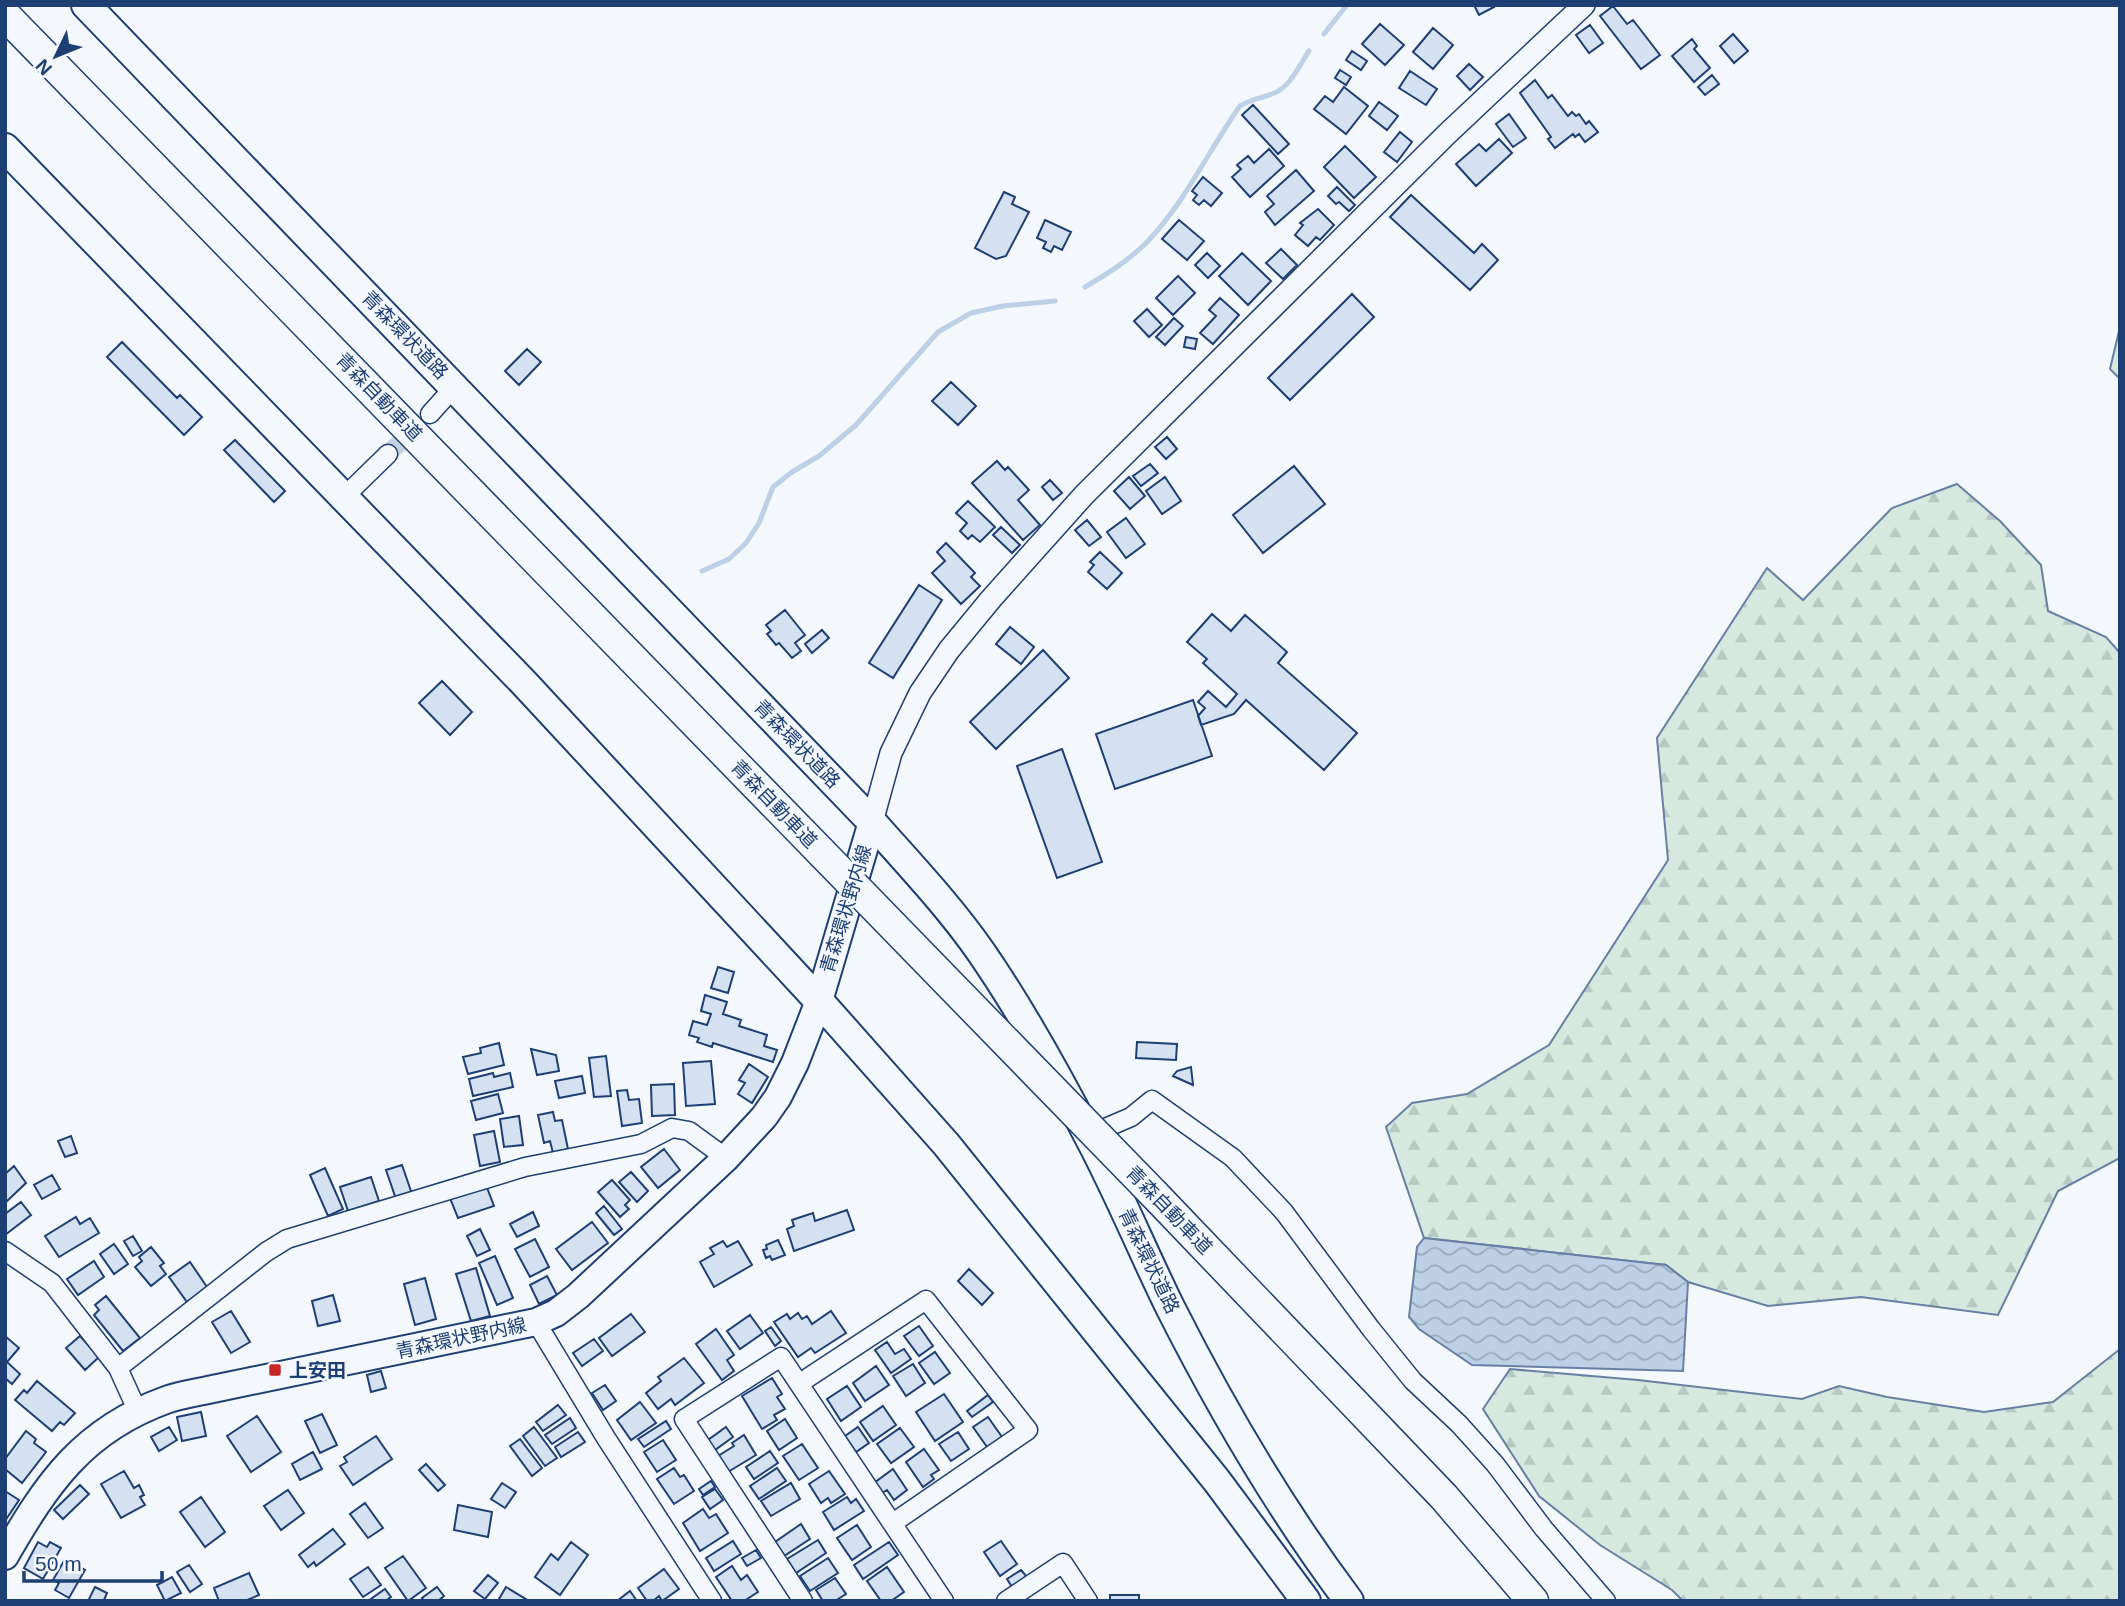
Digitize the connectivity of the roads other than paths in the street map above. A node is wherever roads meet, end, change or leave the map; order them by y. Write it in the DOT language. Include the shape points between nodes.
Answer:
graph roads {
  1 [pos="86,5"];
  2 [pos="1584,5"];
  3 [pos="5,15"];
  4 [pos="5,148"];
  5 [pos="455,386"];
  6 [pos="430,414"];
  7 [pos="388,454"];
  8 [pos="345,496"];
  9 [pos="872,822"];
  10 [pos="818,1001"];
  11 [pos="1089,1135"];
  12 [pos="726,1158"];
  13 [pos="5,1251"];
  14 [pos="536,1322"];
  15 [pos="118,1368"];
  16 [pos="800,1383"];
  17 [pos="138,1412"];
  18 [pos="893,1523"];
  19 [pos="6,1552"];
  20 [pos="703,1597"];
  21 [pos="803,1601"];
  22 [pos="944,1601"];
  23 [pos="1006,1601"];
  24 [pos="1088,1601"];
  25 [pos="1306,1601"];
  26 [pos="1349,1601"];
  27 [pos="1533,1601"];
  28 [pos="1606,1601"];
  1 -- 5 [label="highway, 青森環状道路"];
  2 -- 9 [label="street" via="1447,134 1084,495 991,599 920,692 891,753"];
  3 -- 27 [label="highway, 青森自動車道, bridge" via="1154,1194 1444,1496"];
  4 -- 8 [label="highway"];
  5 -- 6 [label="street"];
  5 -- 9 [label="highway, 青森環状道路"];
  7 -- 8 [label="street"];
  8 -- 10 [label="highway"];
  9 -- 10 [label="main road, 青森環状野内線"];
  9 -- 11 [label="highway, 青森環状道路" via="980,951"];
  10 -- 12 [label="main road, 青森環状野内線" via="778,1097"];
  10 -- 25 [label="highway" via="946,1144 1201,1460"];
  11 -- 26 [label="highway, 青森環状道路" via="1215,1393 1261,1473"];
  11 -- 28 [label="street" via="1131,1117 1152,1100 1233,1158 1284,1212 1413,1381 1495,1464"];
  12 -- 14 [label="main road, 青森環状野内線" via="578,1296"];
  12 -- 15 [label="street" via="689,1131 672,1128 641,1144 525,1167 287,1239"];
  13 -- 15 [label="street" via="52,1283"];
  14 -- 17 [label="main road, 青森環状野内線" via="208,1390"];
  14 -- 20 [label="street"];
  15 -- 17 [label="street"];
  16 -- 18 [label="street"];
  16 -- 18 [label="street" via="926,1300 1028,1430"];
  16 -- 21 [label="street" via="781,1357 684,1419"];
  17 -- 19 [label="main road, 青森環状野内線" via="99,1435 61,1470"];
  18 -- 22 [label="street"];
  23 -- 24 [label="street" via="1063,1563"];
}
